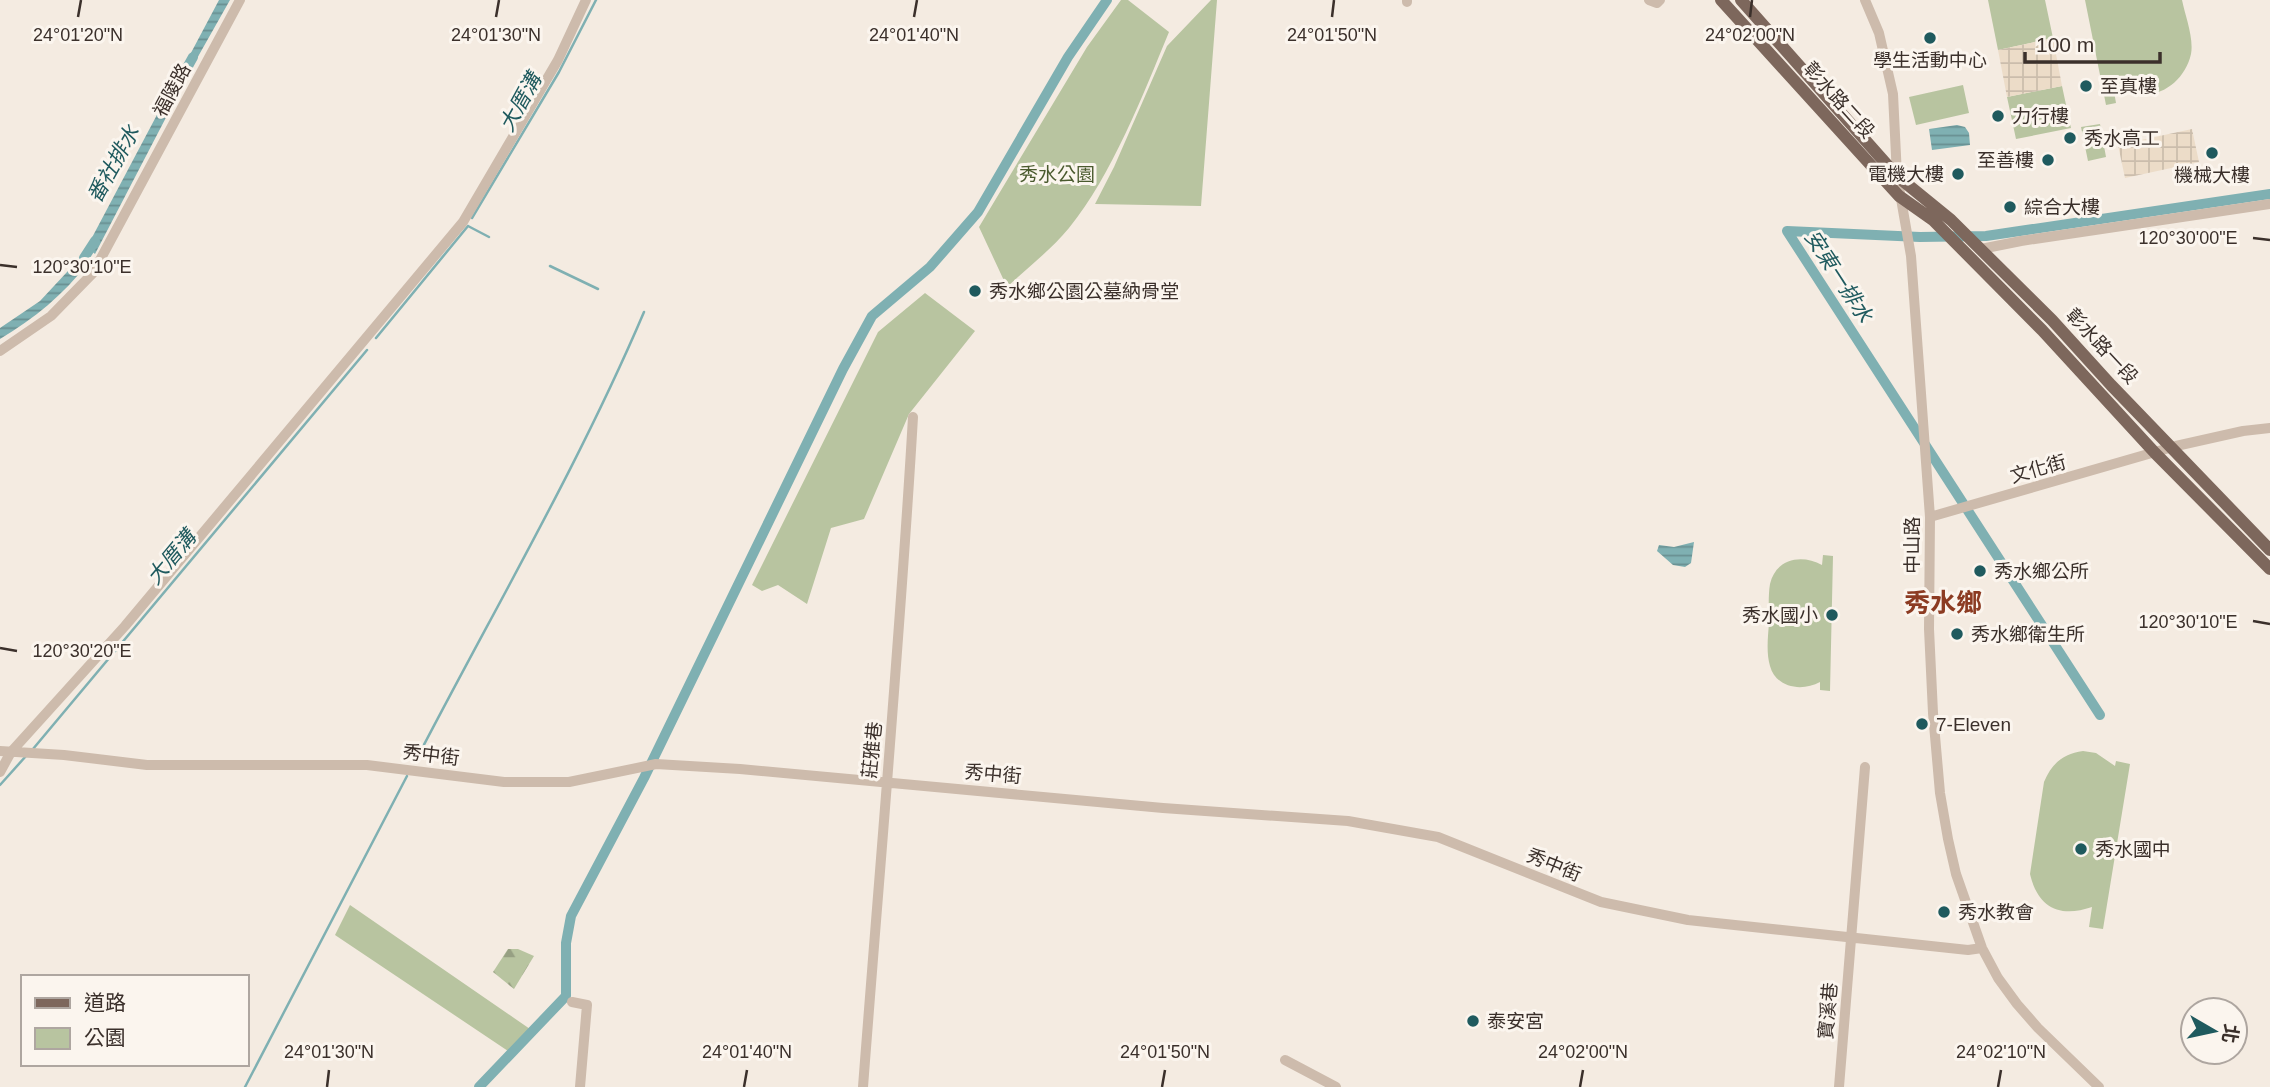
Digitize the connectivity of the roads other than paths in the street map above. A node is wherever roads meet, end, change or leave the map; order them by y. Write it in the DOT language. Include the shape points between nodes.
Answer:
graph roads {
  1 [pos="240,0"];
  2 [pos="586,0"];
  3 [pos="1649,0"];
  4 [pos="1660,0"];
  5 [pos="1721,0"];
  6 [pos="1741,0"];
  7 [pos="1865,0"];
  8 [pos="1756,16"];
  9 [pos="1747,27"];
  10 [pos="1897,176"];
  11 [pos="1899,196"];
  12 [pos="2270,204"];
  13 [pos="1978,247"];
  14 [pos="0,351"];
  15 [pos="913,417"];
  16 [pos="2270,428"];
  17 [pos="2171,448"];
  18 [pos="2155,453"];
  19 [pos="1930,517"];
  20 [pos="2270,550"];
  21 [pos="2270,569"];
  22 [pos="0,751"];
  23 [pos="22,752"];
  24 [pos="1865,767"];
  25 [pos="0,772"];
  26 [pos="886,782"];
  27 [pos="1852,939"];
  28 [pos="1982,948"];
  29 [pos="572,1002"];
  30 [pos="1285,1060"];
  31 [pos="580,1087"];
  32 [pos="863,1087"];
  33 [pos="1336,1087"];
  34 [pos="1839,1087"];
  35 [pos="2099,1087"];
  1 -- 14 [label="street, 福陵路" via="93,272 51,316"];
  2 -- 23 [label="street" via="558,60 463,222"];
  3 -- 4 [label="street"];
  5 -- 9 [label="main road, 彰水路二段"];
  6 -- 8 [label="main road, 彰水路二段"];
  7 -- 10 [label="street, 中山路" via="1879,33 1894,94"];
  8 -- 9 [label="main road"];
  8 -- 10 [label="main road, 彰水路二段"];
  9 -- 11 [label="main road, 彰水路二段"];
  10 -- 11 [label="street, 中山路"];
  10 -- 13 [label="main road, 彰水路一段"];
  11 -- 18 [label="main road, 彰水路一段" via="1933,220"];
  11 -- 19 [label="street, 中山路" via="1911,256"];
  12 -- 13 [label="street"];
  13 -- 17 [label="main road, 彰水路一段"];
  15 -- 26 [label="street, 莊雅巷"];
  16 -- 17 [label="street, 文化街"];
  17 -- 18 [label="street, 文化街"];
  17 -- 20 [label="main road, 彰水路一段"];
  18 -- 19 [label="street, 文化街"];
  18 -- 21 [label="main road, 彰水路一段"];
  19 -- 28 [label="street, 中山路" via="1929,629 1940,793 1956,874"];
  22 -- 23 [label="street, 秀中街"];
  23 -- 25 [label="street"];
  23 -- 26 [label="street, 秀中街" via="148,765 367,765 504,782 569,782 656,764"];
  24 -- 27 [label="street, 寶溪巷"];
  26 -- 27 [label="street, 秀中街" via="1348,821 1438,837 1601,902 1688,920"];
  26 -- 32 [label="street, 莊雅巷"];
  27 -- 28 [label="street, 秀中街"];
  27 -- 34 [label="street, 寶溪巷"];
  28 -- 35 [label="street, 中山路" via="2017,1004"];
  29 -- 31 [label="street" via="587,1005"];
  30 -- 33 [label="street"];
}
